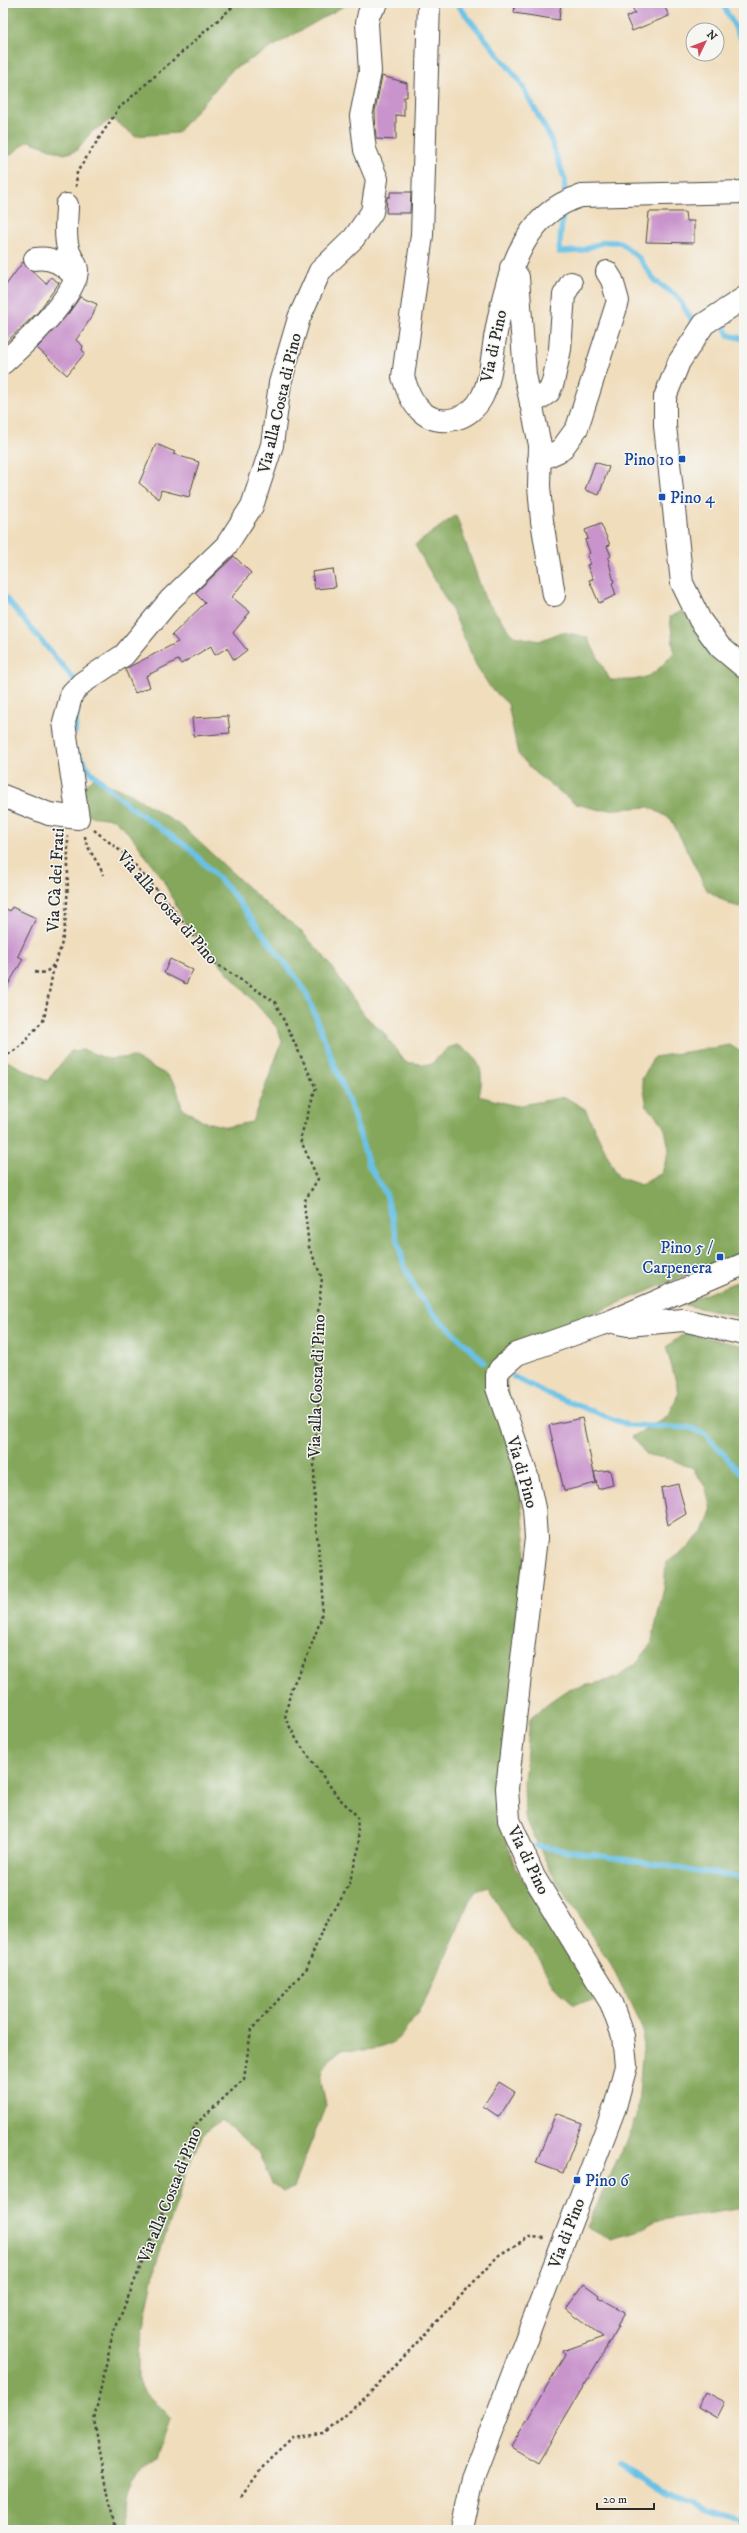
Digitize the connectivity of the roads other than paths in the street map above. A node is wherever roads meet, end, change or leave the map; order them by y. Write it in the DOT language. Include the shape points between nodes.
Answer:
graph roads {
  1 [pos="378,3"];
  2 [pos="429,3"];
  3 [pos="744,192"];
  4 [pos="72,199"];
  5 [pos="34,259"];
  6 [pos="512,268"];
  7 [pos="607,272"];
  8 [pos="76,277"];
  9 [pos="571,283"];
  10 [pos="744,298"];
  11 [pos="3,363"];
  12 [pos="531,404"];
  13 [pos="539,460"];
  14 [pos="554,595"];
  15 [pos="744,667"];
  16 [pos="3,796"];
  17 [pos="744,1264"];
  18 [pos="611,1322"];
  19 [pos="744,1334"];
  20 [pos="462,2530"];
  1 -- 16 [label="street, Via alla Costa di Pino" via="369,13 367,23 370,72 361,116 366,150 377,179 372,212 354,238 320,271 299,318 280,383 272,445 252,506 226,546 170,600 124,655 82,683 72,694 64,722 78,818 49,814"];
  2 -- 6 [label="street, Via di Pino" via="422,235 403,377 409,396 421,411 434,420 467,415 482,397"];
  3 -- 6 [label="street, Via di Pino" via="581,196 564,201 529,232"];
  4 -- 8 [label="street" via="66,240 78,270"];
  5 -- 8 [label="street" via="54,259"];
  6 -- 12 [label="street" via="518,277 522,307 524,375"];
  7 -- 13 [label="street" via="618,301 577,428 561,450"];
  8 -- 11 [label="street" via="35,335"];
  9 -- 12 [label="street" via="564,294 560,349 553,382 549,392"];
  10 -- 15 [label="street" via="704,324 679,362 666,397 665,426 682,583 700,620 720,646"];
  12 -- 13 [label="street" via="540,445"];
  13 -- 14 [label="street" via="542,521"];
  17 -- 18 [label="street, Via di Pino"];
  18 -- 19 [label="street" via="628,1325 683,1320"];
  18 -- 20 [label="street, Via di Pino" via="517,1354 504,1364 497,1375 497,1388 533,1501 536,1538 507,1788 509,1820 534,1877 611,2003 623,2036 626,2066 615,2107 473,2478"];
}
